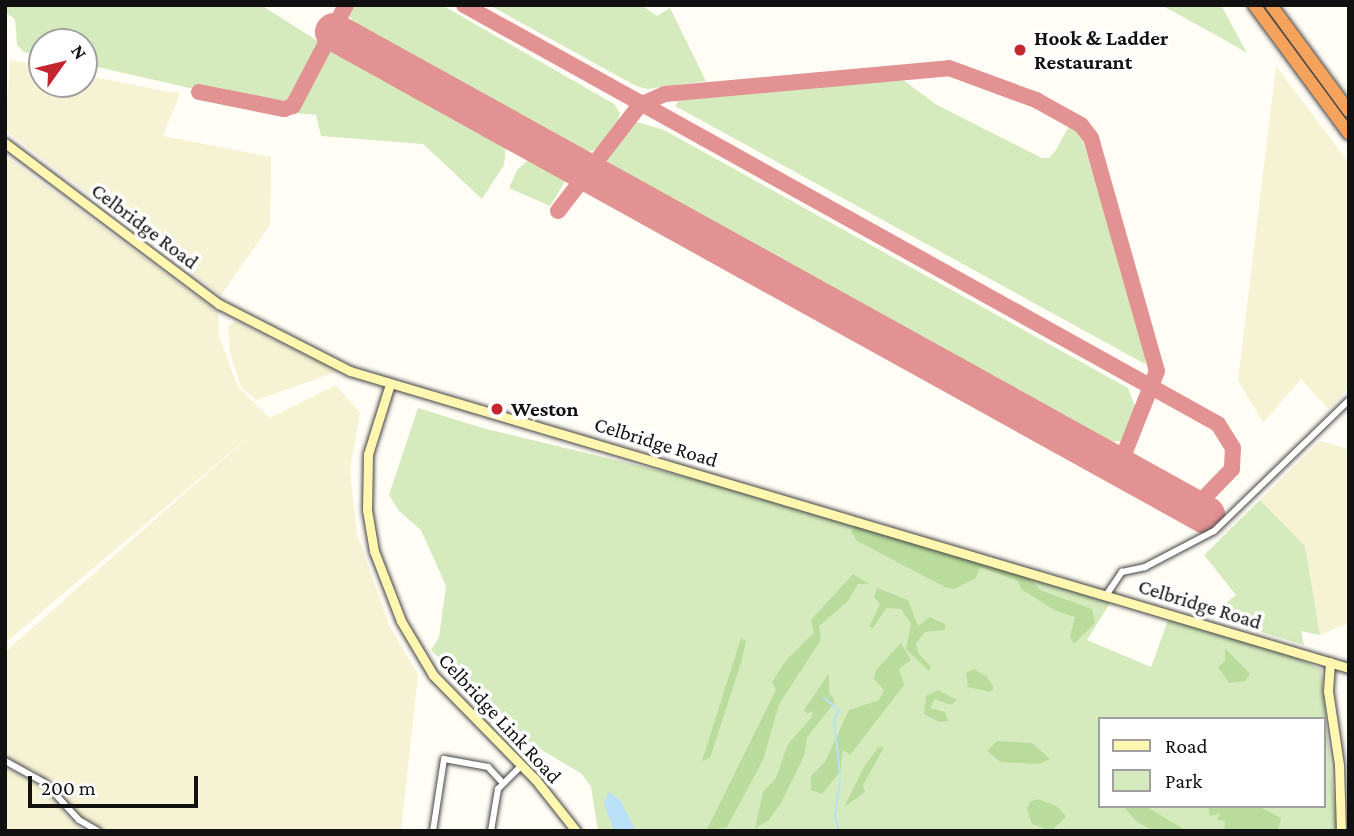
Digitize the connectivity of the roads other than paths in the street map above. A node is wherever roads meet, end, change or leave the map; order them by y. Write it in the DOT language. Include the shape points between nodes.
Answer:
graph roads {
  1 [pos="1254,5"];
  2 [pos="1270,5"];
  3 [pos="1349,111"];
  4 [pos="1349,134"];
  5 [pos="5,143"];
  6 [pos="390,384"];
  7 [pos="1349,400"];
  8 [pos="1107,594"];
  9 [pos="1330,663"];
  10 [pos="1349,668"];
  11 [pos="5,761"];
  12 [pos="522,765"];
  13 [pos="503,783"];
  14 [pos="1345,815"];
  15 [pos="98,831"];
  16 [pos="433,831"];
  17 [pos="491,831"];
  18 [pos="576,831"];
  19 [pos="1341,831"];
  1 -- 4 [label="highway"];
  2 -- 3 [label="highway"];
  5 -- 6 [label="main road, Celbridge Road" via="228,310 344,369"];
  6 -- 8 [label="main road, Celbridge Road"];
  6 -- 12 [label="main road, Celbridge Link Road" via="366,470 374,551 401,621 423,661"];
  7 -- 8 [label="street" via="1214,531 1144,567 1118,574"];
  8 -- 9 [label="main road, Celbridge Road"];
  9 -- 10 [label="main road, Celbridge Road"];
  9 -- 14 [label="main road" via="1328,691"];
  11 -- 15 [label="street" via="45,783"];
  12 -- 13 [label="street"];
  12 -- 18 [label="main road, Celbridge Link Road"];
  13 -- 16 [label="street" via="488,768 444,759"];
  13 -- 17 [label="street" via="496,796"];
  14 -- 19 [label="main road"];
}
